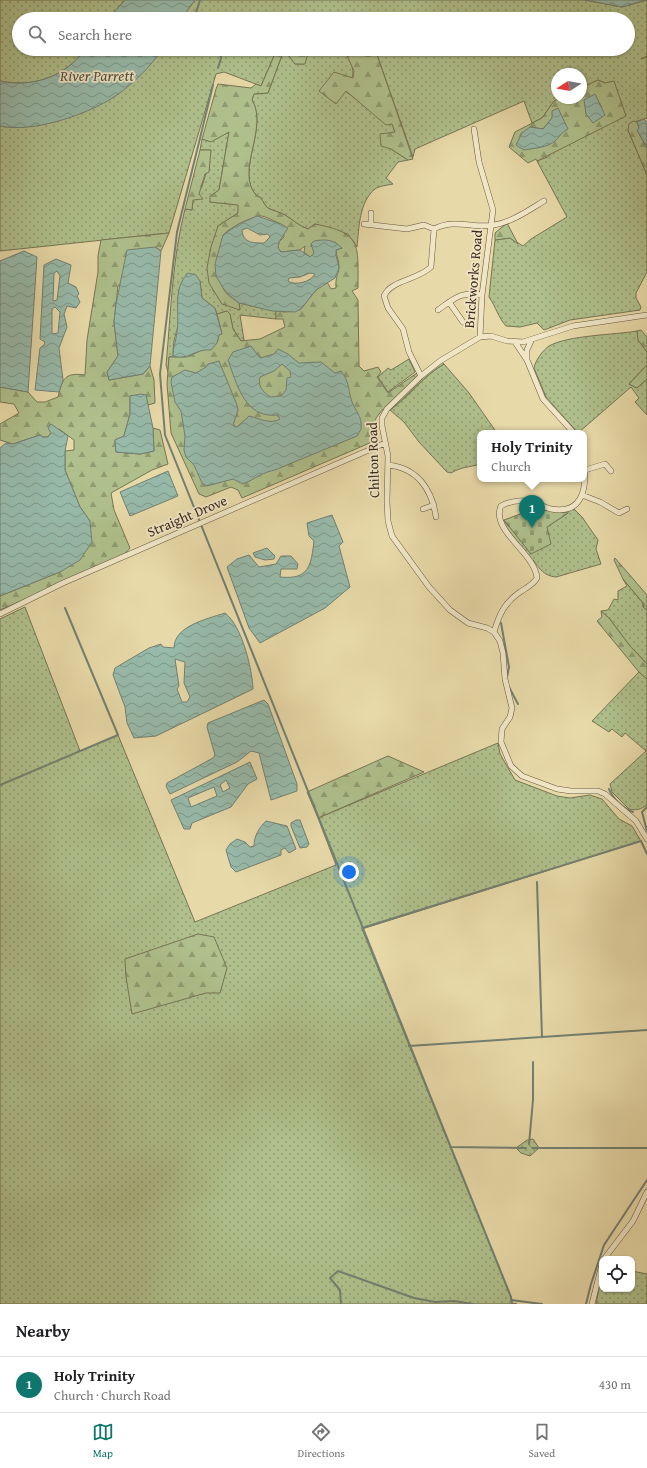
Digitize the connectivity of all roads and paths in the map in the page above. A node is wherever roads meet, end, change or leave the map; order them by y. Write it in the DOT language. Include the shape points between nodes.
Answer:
graph roads {
  1 [pos="474,129"];
  2 [pos="544,201"];
  3 [pos="371,213"];
  4 [pos="364,224"];
  5 [pos="371,224"];
  6 [pos="493,226"];
  7 [pos="434,229"];
  8 [pos="482,295"];
  9 [pos="449,302"];
  10 [pos="438,310"];
  11 [pos="647,315"];
  12 [pos="463,322"];
  13 [pos="480,336"];
  14 [pos="531,341"];
  15 [pos="515,342"];
  16 [pos="527,360"];
  17 [pos="421,376"];
  18 [pos="571,430"];
  19 [pos="385,443"];
  20 [pos="388,465"];
  21 [pos="587,469"];
  22 [pos="611,471"];
  23 [pos="584,482"];
  24 [pos="582,495"];
  25 [pos="434,505"];
  26 [pos="423,509"];
  27 [pos="627,509"];
  28 [pos="436,517"];
  29 [pos="0,614"];
  30 [pos="494,632"];
  31 [pos="647,839"];
  32 [pos="647,1192"];
  33 [pos="606,1256"];
  34 [pos="599,1276"];
  35 [pos="592,1304"];
  1 -- 6 [label="street" via="479,162 492,201"];
  2 -- 6 [label="street"];
  3 -- 5 [label="street"];
  4 -- 5 [label="street"];
  5 -- 7 [label="street" via="407,229 424,225"];
  6 -- 7 [label="street, Brickworks Road" via="452,224"];
  6 -- 8 [label="street, Brickworks Road"];
  7 -- 17 [label="street" via="432,267 419,276 404,280 384,296 388,308 403,329 409,352"];
  8 -- 9 [label="street" via="462,294"];
  8 -- 13 [label="street, Brickworks Road"];
  9 -- 10 [label="street"];
  9 -- 12 [label="street"];
  11 -- 14 [label="street" via="573,326"];
  13 -- 15 [label="street"];
  13 -- 17 [label="street, Chilton Road"];
  14 -- 15 [label="street"];
  14 -- 16 [label="street" via="527,350"];
  15 -- 16 [label="street"];
  16 -- 18 [label="street" via="543,399"];
  17 -- 19 [label="street, Chilton Road" via="385,412 382,426"];
  19 -- 20 [label="street, Chilton Road"];
  19 -- 29 [label="street, Straight Drove" via="63,583"];
  20 -- 25 [label="street" via="401,467 414,474 428,489"];
  20 -- 30 [label="street, Chilton Road" via="388,521 396,541 429,587 450,610 468,623"];
  21 -- 22 [label="street" via="605,464"];
  23 -- 24 [label="street"];
  24 -- 27 [label="street" via="619,513"];
  24 -- 30 [label="street" via="574,506 565,510 551,509 528,501 501,506 498,513 500,522 530,561 537,578 502,609"];
  25 -- 26 [label="street"];
  25 -- 28 [label="street"];
  30 -- 31 [label="street" via="502,644 505,679 512,708 501,734 502,746 512,766 522,776 556,789 598,791 605,794 636,821"];
  32 -- 33 [label="street" via="632,1221"];
  34 -- 35 [label="street"];
}
